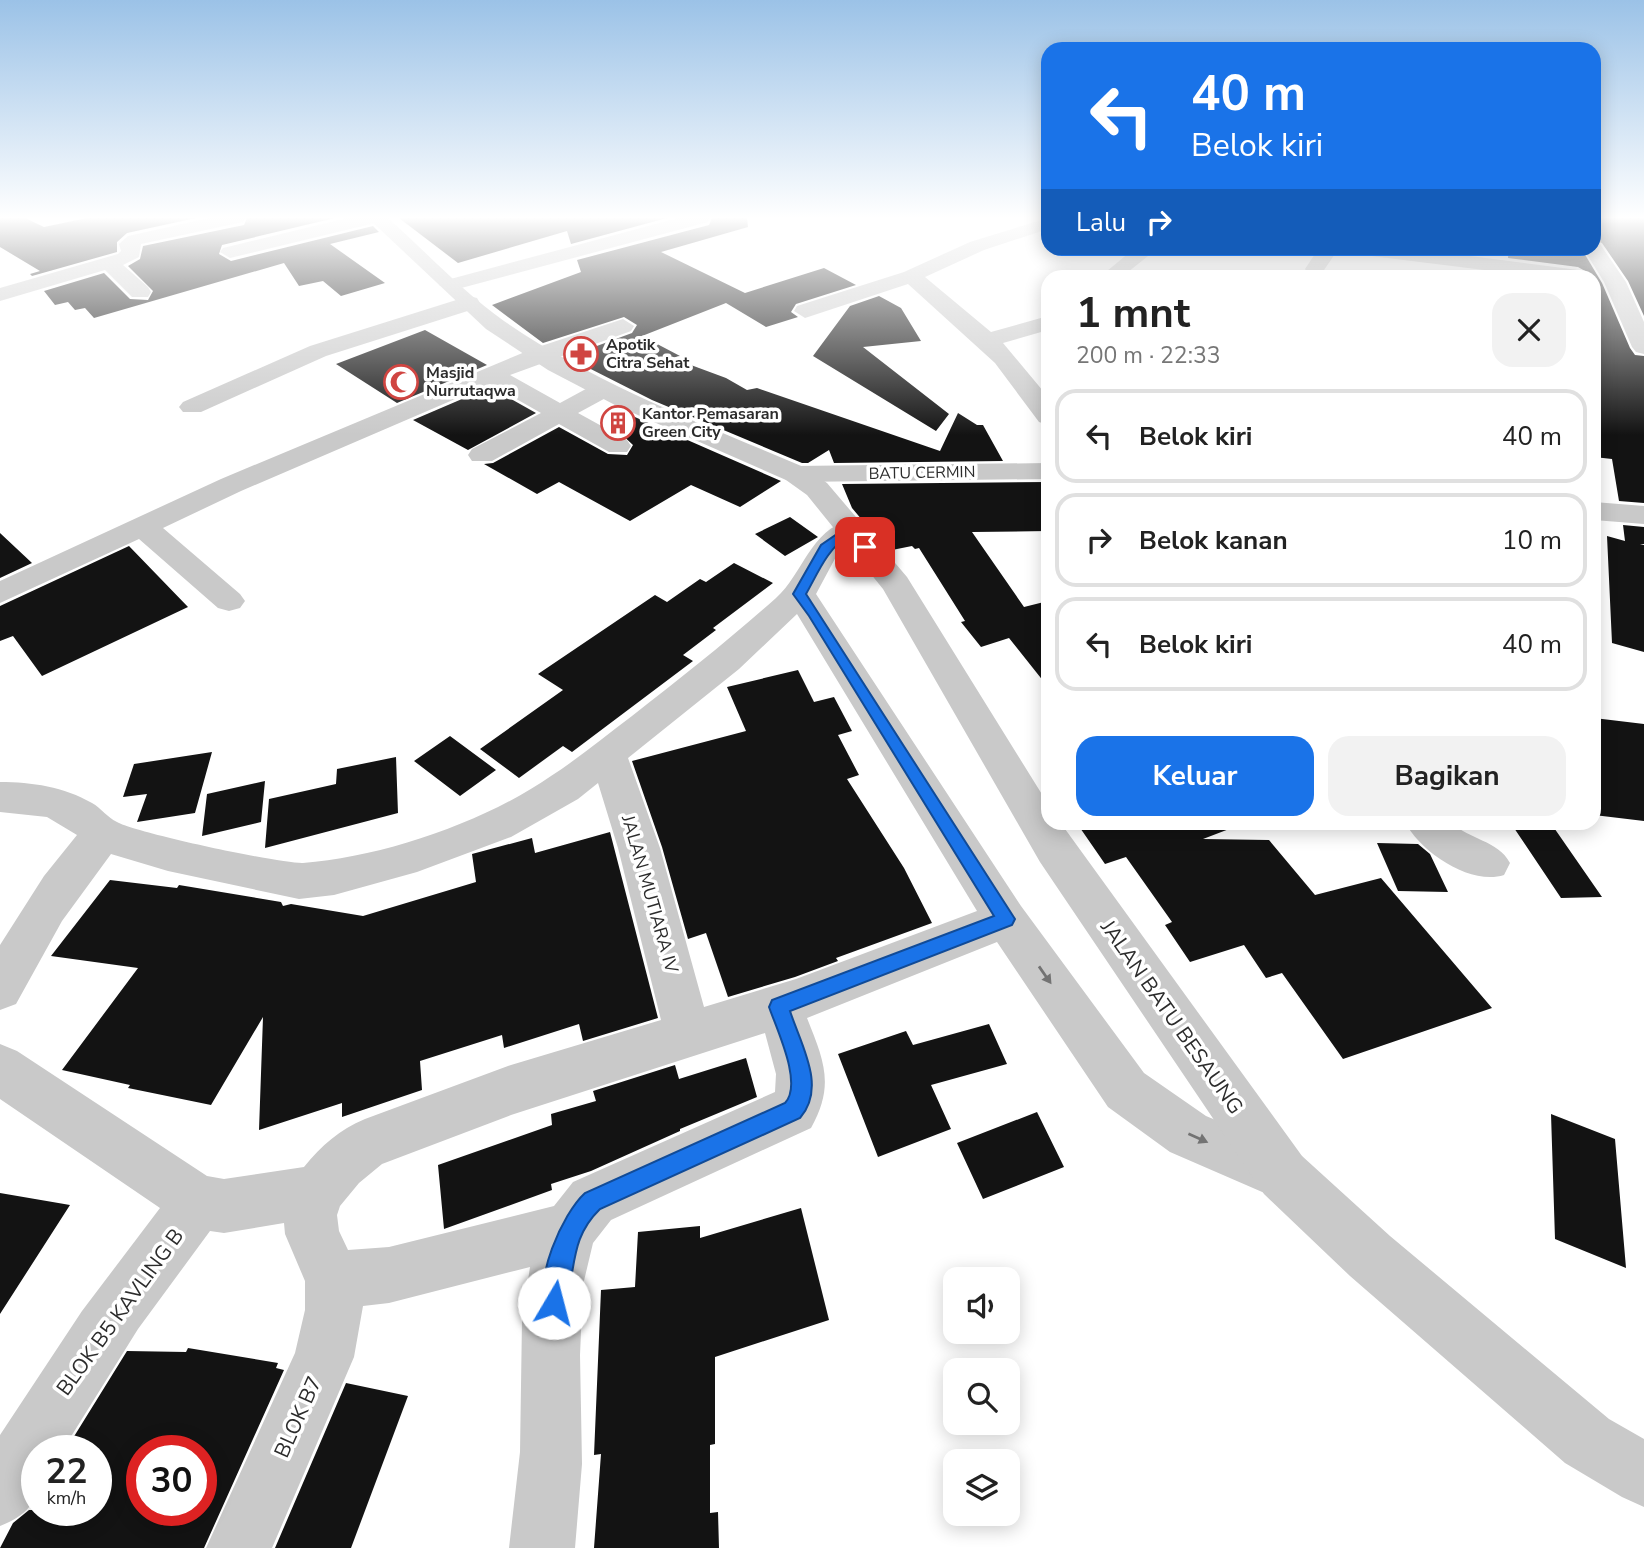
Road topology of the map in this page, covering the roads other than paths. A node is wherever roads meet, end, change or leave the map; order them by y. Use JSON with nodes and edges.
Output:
{"nodes":[{"id":1,"x":456,"y":290,"type":"edge"},
{"id":2,"x":868,"y":290,"type":"edge"},
{"id":3,"x":928,"y":290,"type":"edge"},
{"id":4,"x":1611,"y":290,"type":"edge"},
{"id":5,"x":469,"y":303,"type":"junction"},
{"id":6,"x":805,"y":311,"type":"dead end"},
{"id":7,"x":1041,"y":325,"type":"edge"},
{"id":8,"x":623,"y":326,"type":"dead end"},
{"id":9,"x":989,"y":341,"type":"junction"},
{"id":10,"x":1644,"y":347,"type":"edge"},
{"id":11,"x":540,"y":354,"type":"junction"},
{"id":12,"x":492,"y":375,"type":"junction"},
{"id":13,"x":604,"y":390,"type":"junction"},
{"id":14,"x":1041,"y":405,"type":"edge"},
{"id":15,"x":192,"y":407,"type":"dead end"},
{"id":16,"x":560,"y":414,"type":"junction"},
{"id":17,"x":618,"y":446,"type":"dead end"},
{"id":18,"x":482,"y":454,"type":"dead end"},
{"id":19,"x":1041,"y":471,"type":"edge"},
{"id":20,"x":796,"y":474,"type":"junction"},
{"id":21,"x":1601,"y":511,"type":"edge"},
{"id":22,"x":1644,"y":514,"type":"edge"},
{"id":23,"x":143,"y":527,"type":"junction"},
{"id":24,"x":850,"y":529,"type":"junction"},
{"id":25,"x":0,"y":593,"type":"edge"},
{"id":26,"x":799,"y":594,"type":"junction"},
{"id":27,"x":229,"y":601,"type":"dead end"},
{"id":28,"x":608,"y":755,"type":"junction"},
{"id":29,"x":0,"y":797,"type":"edge"},
{"id":30,"x":1041,"y":827,"type":"edge"},
{"id":31,"x":1043,"y":830,"type":"edge"},
{"id":32,"x":1433,"y":830,"type":"edge"},
{"id":33,"x":103,"y":835,"type":"junction"},
{"id":34,"x":1489,"y":863,"type":"dead end"},
{"id":35,"x":1006,"y":919,"type":"junction"},
{"id":36,"x":0,"y":989,"type":"edge"},
{"id":37,"x":779,"y":1007,"type":"junction"},
{"id":38,"x":688,"y":1034,"type":"junction"},
{"id":39,"x":0,"y":1068,"type":"edge"},
{"id":40,"x":1283,"y":1175,"type":"junction"},
{"id":41,"x":318,"y":1191,"type":"junction"},
{"id":42,"x":198,"y":1202,"type":"junction"},
{"id":43,"x":572,"y":1229,"type":"junction"},
{"id":44,"x":333,"y":1280,"type":"junction"},
{"id":45,"x":1644,"y":1475,"type":"edge"},
{"id":46,"x":0,"y":1494,"type":"edge"},
{"id":47,"x":239,"y":1548,"type":"edge"},
{"id":48,"x":542,"y":1548,"type":"edge"}],
"edges":[{"from":1,"to":5,"type":"street"},
{"from":2,"to":6,"type":"street"},
{"from":3,"to":9,"type":"street"},
{"from":4,"to":10,"type":"street"},
{"from":5,"to":11,"type":"street"},
{"from":5,"to":15,"type":"street"},
{"from":7,"to":9,"type":"street"},
{"from":8,"to":11,"type":"street"},
{"from":9,"to":14,"type":"street"},
{"from":11,"to":12,"type":"street"},
{"from":11,"to":13,"type":"street"},
{"from":12,"to":16,"type":"street"},
{"from":12,"to":23,"type":"street"},
{"from":13,"to":16,"type":"street"},
{"from":13,"to":20,"type":"street"},
{"from":16,"to":17,"type":"street"},
{"from":16,"to":18,"type":"street"},
{"from":19,"to":20,"type":"street","name":"BATU CERMIN"},
{"from":20,"to":24,"type":"street","name":"JALAN BATU BESAUNG"},
{"from":21,"to":22,"type":"street"},
{"from":23,"to":25,"type":"street"},
{"from":23,"to":27,"type":"street"},
{"from":24,"to":26,"type":"street"},
{"from":24,"to":30,"type":"street","name":"JALAN BATU BESAUNG"},
{"from":26,"to":28,"type":"street"},
{"from":26,"to":35,"type":"street"},
{"from":28,"to":33,"type":"street"},
{"from":28,"to":38,"type":"street","name":"JALAN MUTIARA IV"},
{"from":29,"to":33,"type":"street"},
{"from":31,"to":40,"type":"street","name":"JALAN BATU BESAUNG"},
{"from":32,"to":34,"type":"street"},
{"from":33,"to":36,"type":"street"},
{"from":35,"to":37,"type":"street"},
{"from":35,"to":40,"type":"street","one_way":true},
{"from":37,"to":38,"type":"street"},
{"from":37,"to":43,"type":"street"},
{"from":38,"to":41,"type":"street"},
{"from":39,"to":42,"type":"street"},
{"from":40,"to":45,"type":"street","name":"JALAN BATU BESAUNG"},
{"from":41,"to":42,"type":"street"},
{"from":41,"to":44,"type":"street"},
{"from":42,"to":46,"type":"street","name":"BLOK B5 KAVLING B"},
{"from":43,"to":44,"type":"street"},
{"from":43,"to":48,"type":"street"},
{"from":44,"to":47,"type":"street","name":"BLOK B7"}]}
